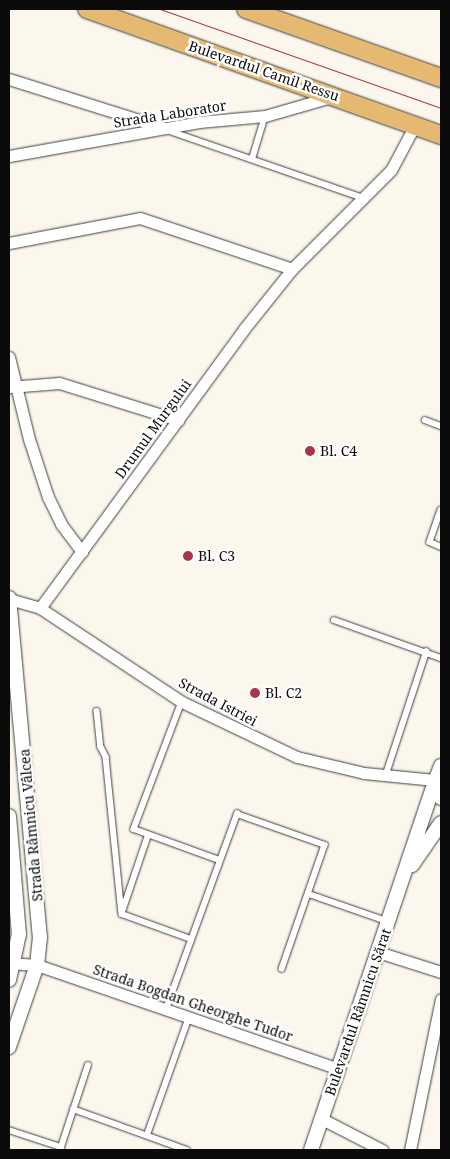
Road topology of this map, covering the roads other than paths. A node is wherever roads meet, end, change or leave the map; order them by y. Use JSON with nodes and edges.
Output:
{"nodes":[{"id":1,"x":87,"y":9,"type":"edge"},
{"id":2,"x":246,"y":9,"type":"edge"},
{"id":3,"x":441,"y":78,"type":"edge"},
{"id":4,"x":9,"y":79,"type":"edge"},
{"id":5,"x":334,"y":96,"type":"junction"},
{"id":6,"x":265,"y":116,"type":"junction"},
{"id":7,"x":415,"y":125,"type":"junction"},
{"id":8,"x":165,"y":129,"type":"junction"},
{"id":9,"x":441,"y":135,"type":"edge"},
{"id":10,"x":9,"y":156,"type":"edge"},
{"id":11,"x":252,"y":159,"type":"junction"},
{"id":12,"x":364,"y":198,"type":"junction"},
{"id":13,"x":9,"y":243,"type":"edge"},
{"id":14,"x":292,"y":269,"type":"junction"},
{"id":15,"x":9,"y":357,"type":"edge"},
{"id":16,"x":12,"y":386,"type":"edge"},
{"id":17,"x":178,"y":420,"type":"junction"},
{"id":18,"x":425,"y":420,"type":"dead end"},
{"id":19,"x":441,"y":426,"type":"edge"},
{"id":20,"x":441,"y":510,"type":"edge"},
{"id":21,"x":441,"y":547,"type":"edge"},
{"id":22,"x":82,"y":552,"type":"junction"},
{"id":23,"x":9,"y":598,"type":"edge"},
{"id":24,"x":40,"y":608,"type":"junction"},
{"id":25,"x":334,"y":620,"type":"dead end"},
{"id":26,"x":426,"y":652,"type":"junction"},
{"id":27,"x":441,"y":658,"type":"edge"},
{"id":28,"x":14,"y":701,"type":"edge"},
{"id":29,"x":182,"y":702,"type":"junction"},
{"id":30,"x":98,"y":711,"type":"dead end"},
{"id":31,"x":441,"y":766,"type":"edge"},
{"id":32,"x":385,"y":777,"type":"junction"},
{"id":33,"x":435,"y":781,"type":"junction"},
{"id":34,"x":441,"y":798,"type":"edge"},
{"id":35,"x":9,"y":816,"type":"edge"},
{"id":36,"x":441,"y":824,"type":"edge"},
{"id":37,"x":148,"y":835,"type":"junction"},
{"id":38,"x":219,"y":860,"type":"junction"},
{"id":39,"x":405,"y":874,"type":"junction"},
{"id":40,"x":309,"y":894,"type":"junction"},
{"id":41,"x":122,"y":914,"type":"junction"},
{"id":42,"x":388,"y":922,"type":"junction"},
{"id":43,"x":191,"y":939,"type":"junction"},
{"id":44,"x":378,"y":952,"type":"junction"},
{"id":45,"x":12,"y":964,"type":"edge"},
{"id":46,"x":37,"y":965,"type":"junction"},
{"id":47,"x":282,"y":968,"type":"dead end"},
{"id":48,"x":441,"y":972,"type":"edge"},
{"id":49,"x":9,"y":980,"type":"edge"},
{"id":50,"x":441,"y":999,"type":"edge"},
{"id":51,"x":166,"y":1009,"type":"junction"},
{"id":52,"x":189,"y":1017,"type":"junction"},
{"id":53,"x":9,"y":1047,"type":"edge"},
{"id":54,"x":88,"y":1065,"type":"dead end"},
{"id":55,"x":339,"y":1069,"type":"junction"},
{"id":56,"x":73,"y":1109,"type":"junction"},
{"id":57,"x":322,"y":1119,"type":"junction"},
{"id":58,"x":9,"y":1130,"type":"edge"},
{"id":59,"x":147,"y":1135,"type":"junction"},
{"id":60,"x":60,"y":1149,"type":"edge"},
{"id":61,"x":187,"y":1150,"type":"edge"},
{"id":62,"x":311,"y":1150,"type":"edge"},
{"id":63,"x":382,"y":1150,"type":"edge"},
{"id":64,"x":410,"y":1150,"type":"edge"}],
"edges":[{"from":1,"to":5,"type":"main road","name":"Bulevardul Camil Ressu"},
{"from":2,"to":3,"type":"main road"},
{"from":4,"to":8,"type":"street"},
{"from":5,"to":6,"type":"street","name":"Strada Laborator"},
{"from":5,"to":7,"type":"main road","name":"Bulevardul Camil Ressu"},
{"from":6,"to":8,"type":"street","name":"Strada Laborator"},
{"from":6,"to":11,"type":"lane"},
{"from":7,"to":9,"type":"main road","name":"Bulevardul Camil Ressu"},
{"from":7,"to":12,"type":"street","name":"Drumul Murgului"},
{"from":8,"to":10,"type":"street","name":"Strada Laborator"},
{"from":8,"to":11,"type":"lane"},
{"from":11,"to":12,"type":"lane"},
{"from":12,"to":14,"type":"street","name":"Drumul Murgului"},
{"from":13,"to":14,"type":"street"},
{"from":14,"to":17,"type":"street","name":"Drumul Murgului"},
{"from":15,"to":16,"type":"street"},
{"from":16,"to":17,"type":"street"},
{"from":16,"to":22,"type":"street"},
{"from":17,"to":22,"type":"street","name":"Drumul Murgului"},
{"from":18,"to":19,"type":"lane"},
{"from":20,"to":21,"type":"lane"},
{"from":22,"to":24,"type":"street","name":"Drumul Murgului"},
{"from":23,"to":24,"type":"street","name":"Strada Istriei"},
{"from":23,"to":28,"type":"street","name":"Strada Râmnicu Vâlcea"},
{"from":24,"to":29,"type":"street","name":"Strada Istriei"},
{"from":25,"to":26,"type":"lane"},
{"from":26,"to":27,"type":"lane"},
{"from":26,"to":32,"type":"lane"},
{"from":28,"to":46,"type":"street","name":"Strada Râmnicu Vâlcea"},
{"from":29,"to":32,"type":"street","name":"Strada Istriei"},
{"from":29,"to":37,"type":"lane"},
{"from":30,"to":41,"type":"lane"},
{"from":31,"to":33,"type":"street","name":"Bulevardul Râmnicu Sărat"},
{"from":32,"to":33,"type":"street","name":"Strada Istriei"},
{"from":33,"to":34,"type":"street"},
{"from":33,"to":39,"type":"street","name":"Bulevardul Râmnicu Sărat"},
{"from":35,"to":45,"type":"street","name":"Strada Râmnicu Vâlcea"},
{"from":36,"to":39,"type":"street","name":"Bulevardul Râmnicu Sărat"},
{"from":37,"to":38,"type":"lane"},
{"from":37,"to":41,"type":"lane"},
{"from":38,"to":40,"type":"lane"},
{"from":38,"to":43,"type":"lane"},
{"from":39,"to":42,"type":"street","name":"Bulevardul Râmnicu Sărat"},
{"from":40,"to":42,"type":"lane"},
{"from":40,"to":47,"type":"lane"},
{"from":41,"to":43,"type":"lane"},
{"from":42,"to":44,"type":"street","name":"Bulevardul Râmnicu Sărat"},
{"from":43,"to":51,"type":"lane"},
{"from":44,"to":48,"type":"street"},
{"from":44,"to":55,"type":"street","name":"Bulevardul Râmnicu Sărat"},
{"from":45,"to":46,"type":"street","name":"Strada Bogdan Gheorghe Tudor"},
{"from":45,"to":49,"type":"street","name":"Strada Râmnicu Vâlcea"},
{"from":46,"to":51,"type":"street","name":"Strada Bogdan Gheorghe Tudor"},
{"from":46,"to":53,"type":"street","name":"Strada Râmnicu Vâlcea"},
{"from":50,"to":64,"type":"street"},
{"from":51,"to":52,"type":"street","name":"Strada Bogdan Gheorghe Tudor"},
{"from":52,"to":55,"type":"street","name":"Strada Bogdan Gheorghe Tudor"},
{"from":52,"to":59,"type":"lane"},
{"from":54,"to":56,"type":"lane"},
{"from":55,"to":57,"type":"street","name":"Bulevardul Râmnicu Sărat"},
{"from":56,"to":59,"type":"lane"},
{"from":56,"to":60,"type":"lane"},
{"from":57,"to":62,"type":"street","name":"Bulevardul Râmnicu Sărat"},
{"from":57,"to":63,"type":"street"},
{"from":58,"to":60,"type":"lane"},
{"from":59,"to":61,"type":"lane"}]}
